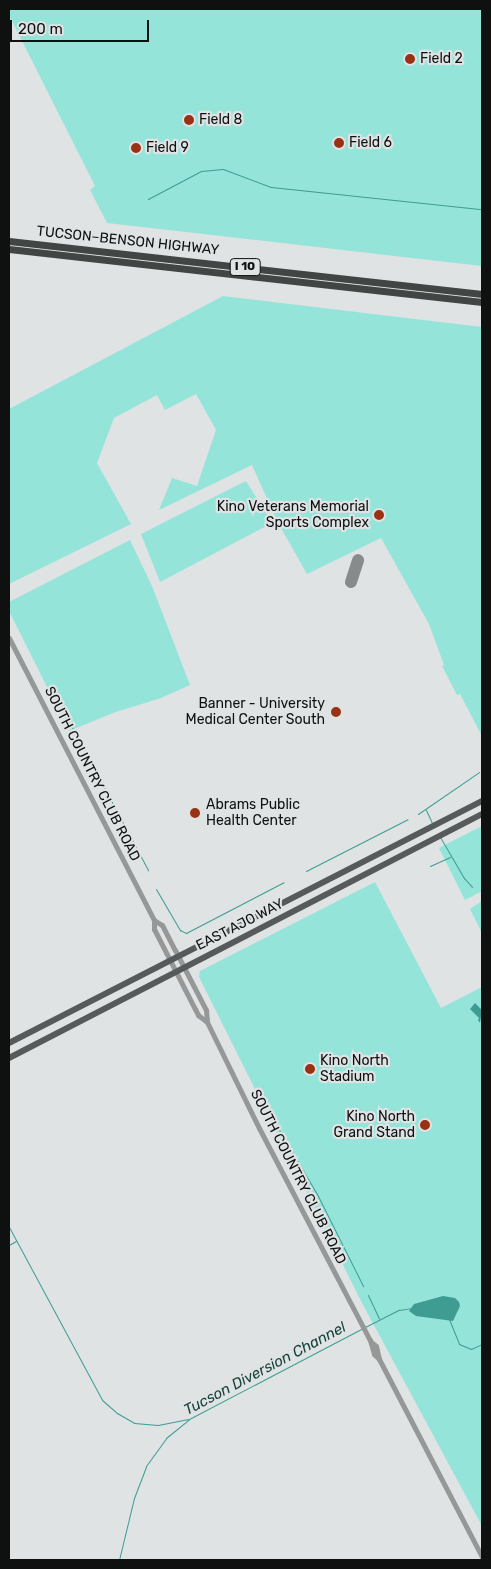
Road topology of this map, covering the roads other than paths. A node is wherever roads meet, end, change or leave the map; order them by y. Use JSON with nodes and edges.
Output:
{"nodes":[{"id":1,"x":9,"y":241,"type":"edge"},
{"id":2,"x":9,"y":249,"type":"edge"},
{"id":3,"x":482,"y":294,"type":"edge"},
{"id":4,"x":482,"y":302,"type":"edge"},
{"id":5,"x":9,"y":638,"type":"edge"},
{"id":6,"x":482,"y":801,"type":"edge"},
{"id":7,"x":482,"y":814,"type":"edge"},
{"id":8,"x":154,"y":920,"type":"junction"},
{"id":9,"x":179,"y":958,"type":"junction"},
{"id":10,"x":170,"y":962,"type":"junction"},
{"id":11,"x":184,"y":968,"type":"junction"},
{"id":12,"x":176,"y":972,"type":"junction"},
{"id":13,"x":62,"y":1016,"type":"junction"},
{"id":14,"x":207,"y":1022,"type":"junction"},
{"id":15,"x":68,"y":1028,"type":"junction"},
{"id":16,"x":9,"y":1043,"type":"edge"},
{"id":17,"x":9,"y":1058,"type":"edge"},
{"id":18,"x":482,"y":1557,"type":"edge"}],
"edges":[{"from":1,"to":3,"type":"highway","name":"TUCSON–BENSON HIGHWAY","number":"I 10"},
{"from":2,"to":4,"type":"highway","name":"TUCSON–BENSON HIGHWAY","number":"I 10"},
{"from":5,"to":8,"type":"street","name":"SOUTH COUNTRY CLUB ROAD"},
{"from":6,"to":9,"type":"main road","name":"EAST AJO WAY"},
{"from":7,"to":11,"type":"main road","name":"EAST AJO WAY"},
{"from":8,"to":9,"type":"street","name":"SOUTH COUNTRY CLUB ROAD"},
{"from":8,"to":10,"type":"street","name":"SOUTH COUNTRY CLUB ROAD"},
{"from":9,"to":10,"type":"main road","name":"EAST AJO WAY"},
{"from":9,"to":11,"type":"street","name":"SOUTH COUNTRY CLUB ROAD"},
{"from":10,"to":12,"type":"street","name":"SOUTH COUNTRY CLUB ROAD"},
{"from":10,"to":13,"type":"main road","name":"EAST AJO WAY"},
{"from":11,"to":12,"type":"main road","name":"EAST AJO WAY"},
{"from":11,"to":14,"type":"street","name":"SOUTH COUNTRY CLUB ROAD"},
{"from":12,"to":14,"type":"street","name":"SOUTH COUNTRY CLUB ROAD"},
{"from":12,"to":15,"type":"main road","name":"EAST AJO WAY"},
{"from":13,"to":15,"type":"main road"},
{"from":13,"to":16,"type":"main road","name":"EAST AJO WAY"},
{"from":14,"to":18,"type":"street","name":"SOUTH COUNTRY CLUB ROAD"},
{"from":15,"to":17,"type":"main road","name":"EAST AJO WAY"}]}
